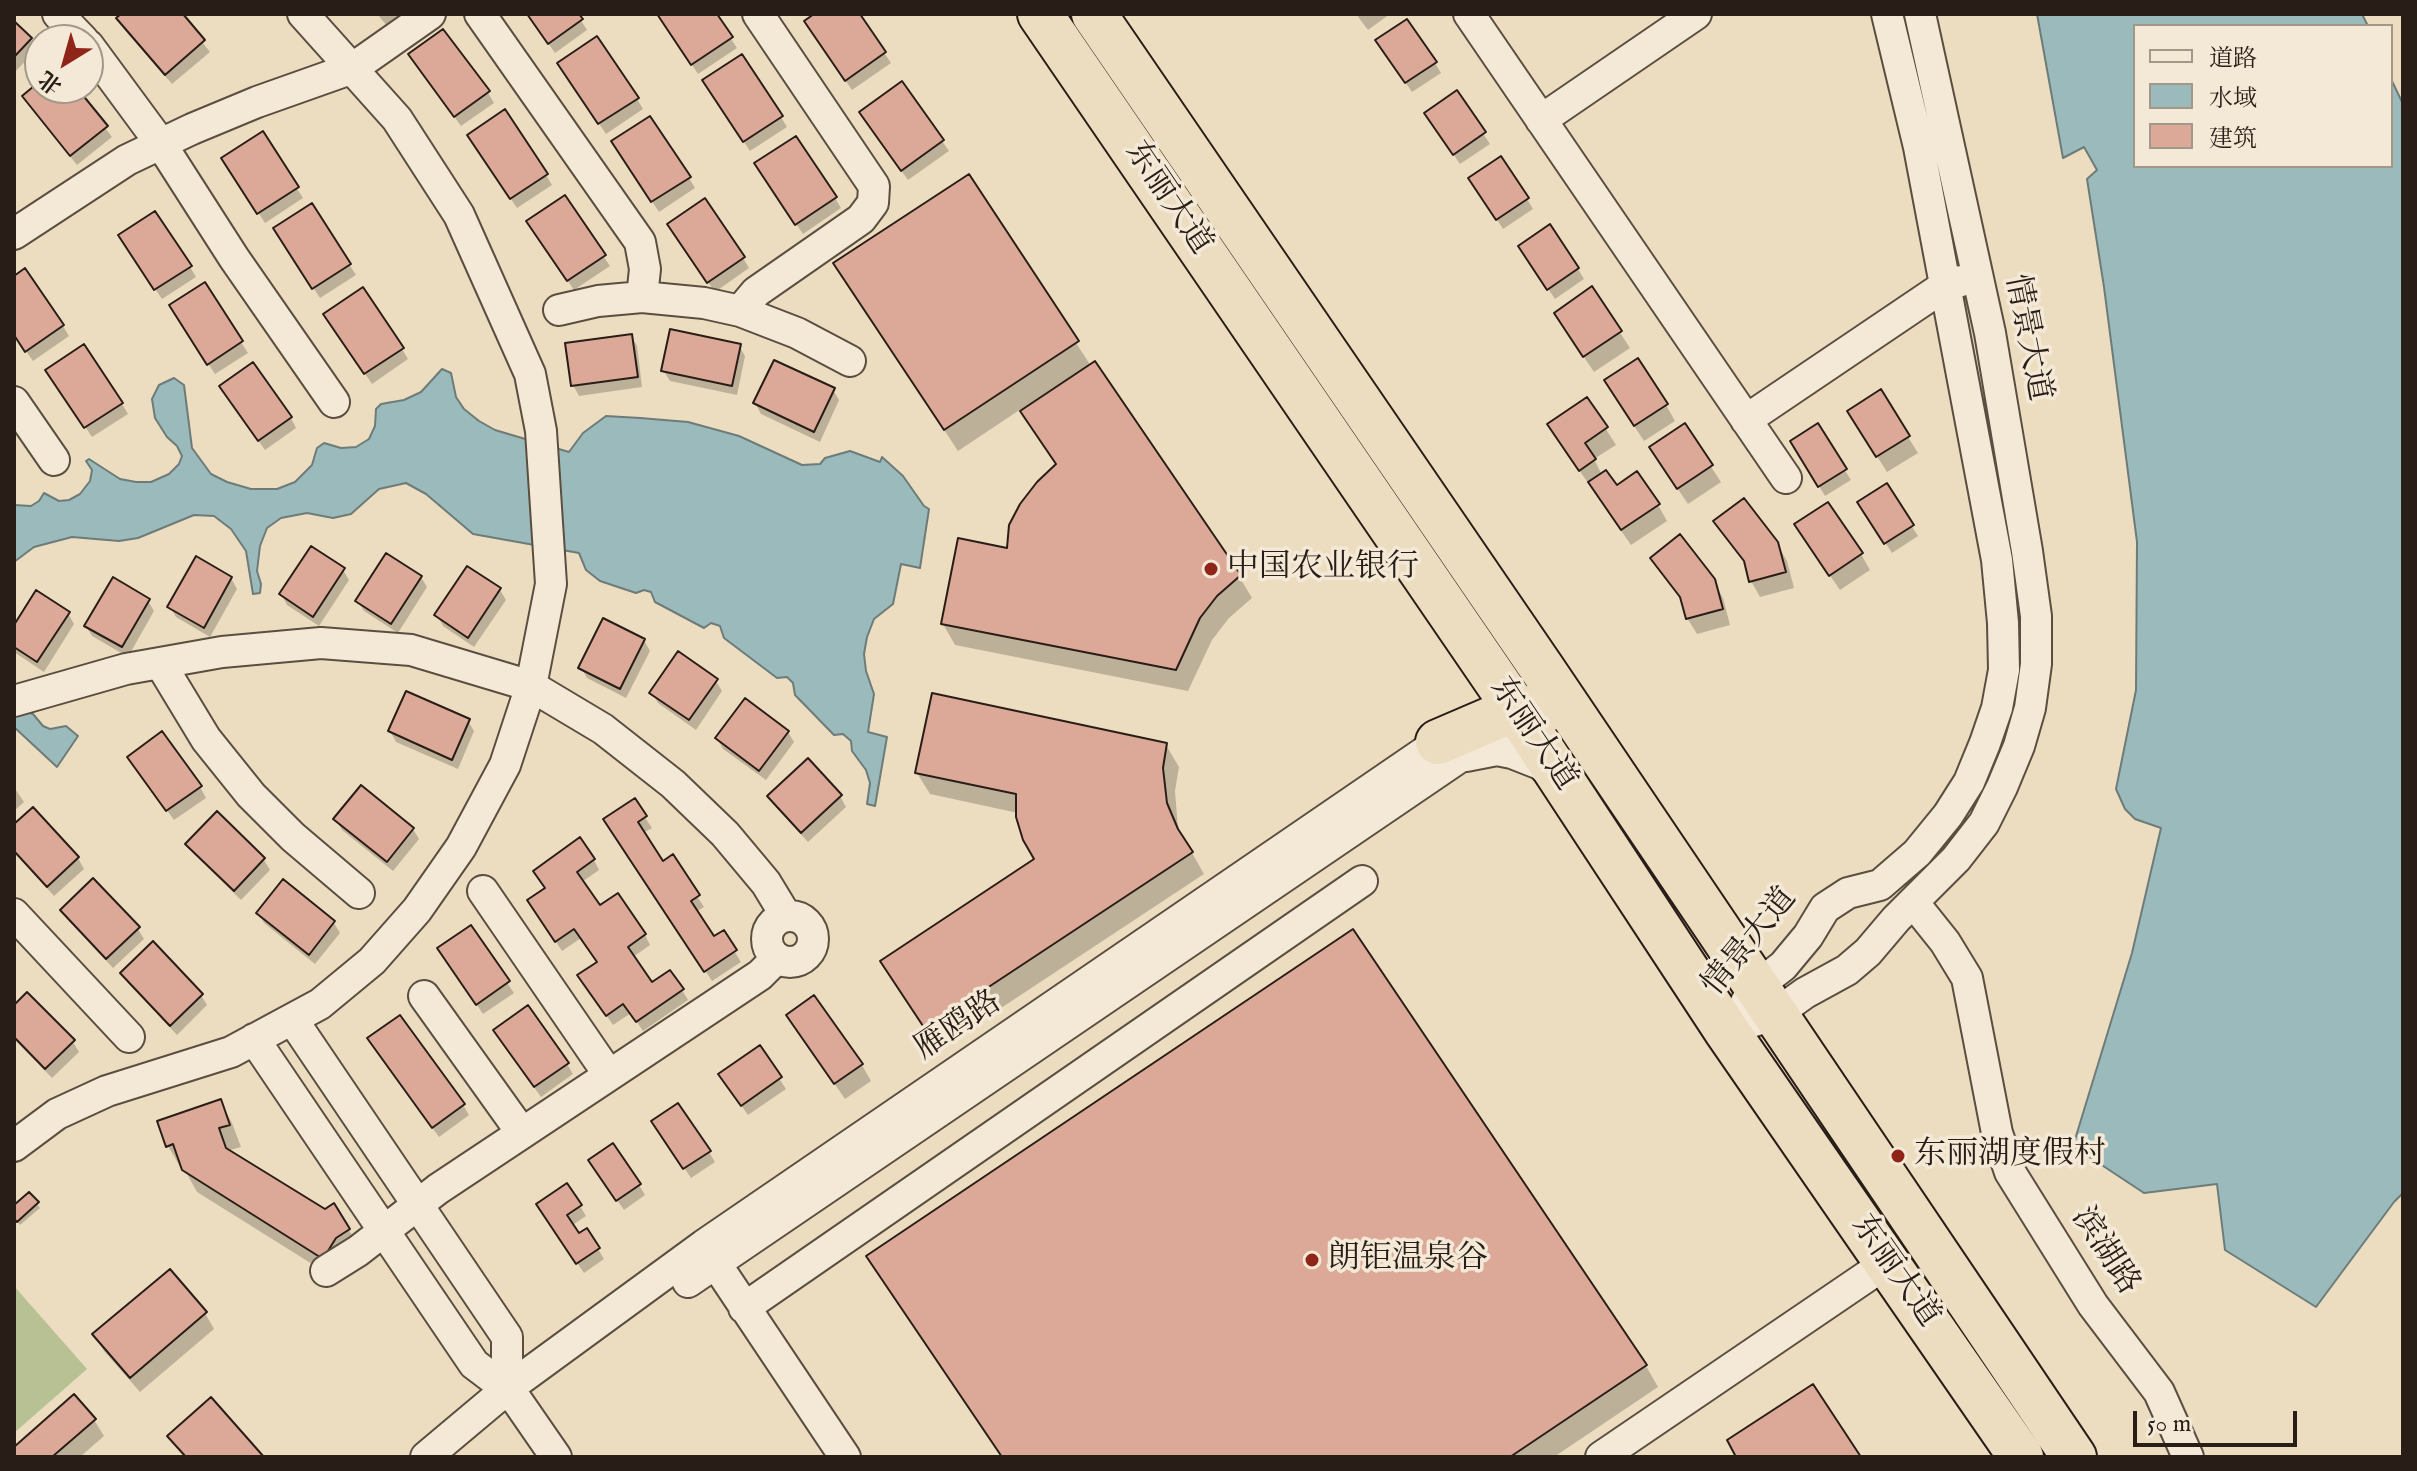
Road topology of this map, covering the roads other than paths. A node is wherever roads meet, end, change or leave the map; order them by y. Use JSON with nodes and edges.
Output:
{"nodes":[{"id":1,"x":303,"y":14,"type":"edge"},
{"id":2,"x":430,"y":14,"type":"edge"},
{"id":3,"x":480,"y":14,"type":"edge"},
{"id":4,"x":758,"y":14,"type":"edge"},
{"id":5,"x":1040,"y":14,"type":"edge"},
{"id":6,"x":1094,"y":14,"type":"edge"},
{"id":7,"x":1469,"y":14,"type":"edge"},
{"id":8,"x":1696,"y":14,"type":"edge"},
{"id":9,"x":1887,"y":14,"type":"edge"},
{"id":10,"x":1920,"y":14,"type":"edge"},
{"id":11,"x":104,"y":67,"type":"edge"},
{"id":12,"x":353,"y":68,"type":"junction"},
{"id":13,"x":1541,"y":120,"type":"junction"},
{"id":14,"x":161,"y":144,"type":"junction"},
{"id":15,"x":14,"y":234,"type":"edge"},
{"id":16,"x":1978,"y":276,"type":"junction"},
{"id":17,"x":1946,"y":285,"type":"junction"},
{"id":18,"x":642,"y":297,"type":"junction"},
{"id":19,"x":559,"y":310,"type":"dead end"},
{"id":20,"x":740,"y":311,"type":"junction"},
{"id":21,"x":850,"y":361,"type":"dead end"},
{"id":22,"x":14,"y":402,"type":"edge"},
{"id":23,"x":334,"y":402,"type":"dead end"},
{"id":24,"x":1746,"y":420,"type":"junction"},
{"id":25,"x":54,"y":460,"type":"dead end"},
{"id":26,"x":1786,"y":478,"type":"dead end"},
{"id":27,"x":2032,"y":589,"type":"junction"},
{"id":28,"x":2000,"y":592,"type":"junction"},
{"id":29,"x":160,"y":663,"type":"junction"},
{"id":30,"x":531,"y":686,"type":"junction"},
{"id":31,"x":1529,"y":698,"type":"junction"},
{"id":32,"x":20,"y":699,"type":"edge"},
{"id":33,"x":1446,"y":752,"type":"junction"},
{"id":34,"x":1566,"y":787,"type":"junction"},
{"id":35,"x":1362,"y":881,"type":"dead end"},
{"id":36,"x":483,"y":891,"type":"dead end"},
{"id":37,"x":359,"y":893,"type":"dead end"},
{"id":38,"x":1913,"y":902,"type":"junction"},
{"id":39,"x":14,"y":914,"type":"edge"},
{"id":40,"x":424,"y":996,"type":"dead end"},
{"id":41,"x":1766,"y":1000,"type":"junction"},
{"id":42,"x":292,"y":1019,"type":"junction"},
{"id":43,"x":1726,"y":1030,"type":"junction"},
{"id":44,"x":129,"y":1037,"type":"dead end"},
{"id":45,"x":254,"y":1039,"type":"junction"},
{"id":46,"x":609,"y":1075,"type":"junction"},
{"id":47,"x":522,"y":1133,"type":"junction"},
{"id":48,"x":14,"y":1146,"type":"edge"},
{"id":49,"x":418,"y":1205,"type":"junction"},
{"id":50,"x":384,"y":1231,"type":"junction"},
{"id":51,"x":710,"y":1254,"type":"junction"},
{"id":52,"x":1888,"y":1262,"type":"junction"},
{"id":53,"x":326,"y":1271,"type":"dead end"},
{"id":54,"x":744,"y":1308,"type":"junction"},
{"id":55,"x":512,"y":1395,"type":"junction"},
{"id":56,"x":426,"y":1457,"type":"edge"},
{"id":57,"x":452,"y":1457,"type":"edge"},
{"id":58,"x":556,"y":1457,"type":"edge"},
{"id":59,"x":845,"y":1457,"type":"edge"},
{"id":60,"x":1601,"y":1457,"type":"edge"},
{"id":61,"x":2021,"y":1457,"type":"edge"},
{"id":62,"x":2074,"y":1457,"type":"edge"},
{"id":63,"x":2188,"y":1457,"type":"edge"}],
"edges":[{"from":1,"to":12,"type":"street"},
{"from":2,"to":12,"type":"street"},
{"from":3,"to":18,"type":"street"},
{"from":4,"to":20,"type":"street"},
{"from":5,"to":31,"type":"highway","name":"东丽大道"},
{"from":6,"to":31,"type":"highway","name":"东丽大道"},
{"from":7,"to":13,"type":"street"},
{"from":8,"to":13,"type":"street"},
{"from":9,"to":17,"type":"street","name":"情景大道"},
{"from":10,"to":16,"type":"street","name":"情景大道"},
{"from":11,"to":14,"type":"street"},
{"from":12,"to":14,"type":"street"},
{"from":12,"to":30,"type":"street"},
{"from":13,"to":24,"type":"street"},
{"from":14,"to":15,"type":"street"},
{"from":14,"to":23,"type":"street"},
{"from":16,"to":17,"type":"street"},
{"from":16,"to":27,"type":"street","name":"情景大道"},
{"from":17,"to":24,"type":"street"},
{"from":17,"to":28,"type":"street","name":"情景大道"},
{"from":18,"to":19,"type":"street"},
{"from":18,"to":20,"type":"street"},
{"from":20,"to":21,"type":"street"},
{"from":22,"to":25,"type":"street"},
{"from":24,"to":26,"type":"street"},
{"from":27,"to":28,"type":"street"},
{"from":27,"to":38,"type":"street","name":"情景大道"},
{"from":28,"to":41,"type":"street","name":"情景大道"},
{"from":29,"to":30,"type":"street"},
{"from":29,"to":32,"type":"street"},
{"from":29,"to":37,"type":"street"},
{"from":30,"to":42,"type":"street"},
{"from":30,"to":46,"type":"street"},
{"from":31,"to":33,"type":"highway"},
{"from":31,"to":34,"type":"highway","name":"东丽大道"},
{"from":31,"to":41,"type":"highway","name":"东丽大道"},
{"from":33,"to":34,"type":"street","name":"雁鸥路"},
{"from":33,"to":51,"type":"street","name":"雁鸥路"},
{"from":34,"to":43,"type":"highway","name":"东丽大道"},
{"from":35,"to":54,"type":"street"},
{"from":36,"to":46,"type":"street"},
{"from":38,"to":41,"type":"street","name":"情景大道"},
{"from":38,"to":63,"type":"street","name":"滨湖路"},
{"from":39,"to":44,"type":"street"},
{"from":40,"to":47,"type":"street"},
{"from":41,"to":43,"type":"street","name":"情景大道"},
{"from":41,"to":62,"type":"highway","name":"东丽大道"},
{"from":42,"to":45,"type":"street"},
{"from":42,"to":49,"type":"street"},
{"from":43,"to":52,"type":"highway","name":"东丽大道"},
{"from":45,"to":48,"type":"street"},
{"from":45,"to":50,"type":"street"},
{"from":46,"to":47,"type":"street"},
{"from":47,"to":49,"type":"street"},
{"from":49,"to":50,"type":"street"},
{"from":49,"to":55,"type":"street"},
{"from":50,"to":53,"type":"street"},
{"from":50,"to":55,"type":"street"},
{"from":51,"to":54,"type":"street"},
{"from":51,"to":55,"type":"street","name":"雁鸥路"},
{"from":52,"to":60,"type":"street"},
{"from":52,"to":61,"type":"highway","name":"东丽大道"},
{"from":54,"to":59,"type":"street"},
{"from":55,"to":56,"type":"street","name":"雁鸥路"},
{"from":55,"to":57,"type":"street","name":"雁鸥路"},
{"from":55,"to":58,"type":"street"}]}
